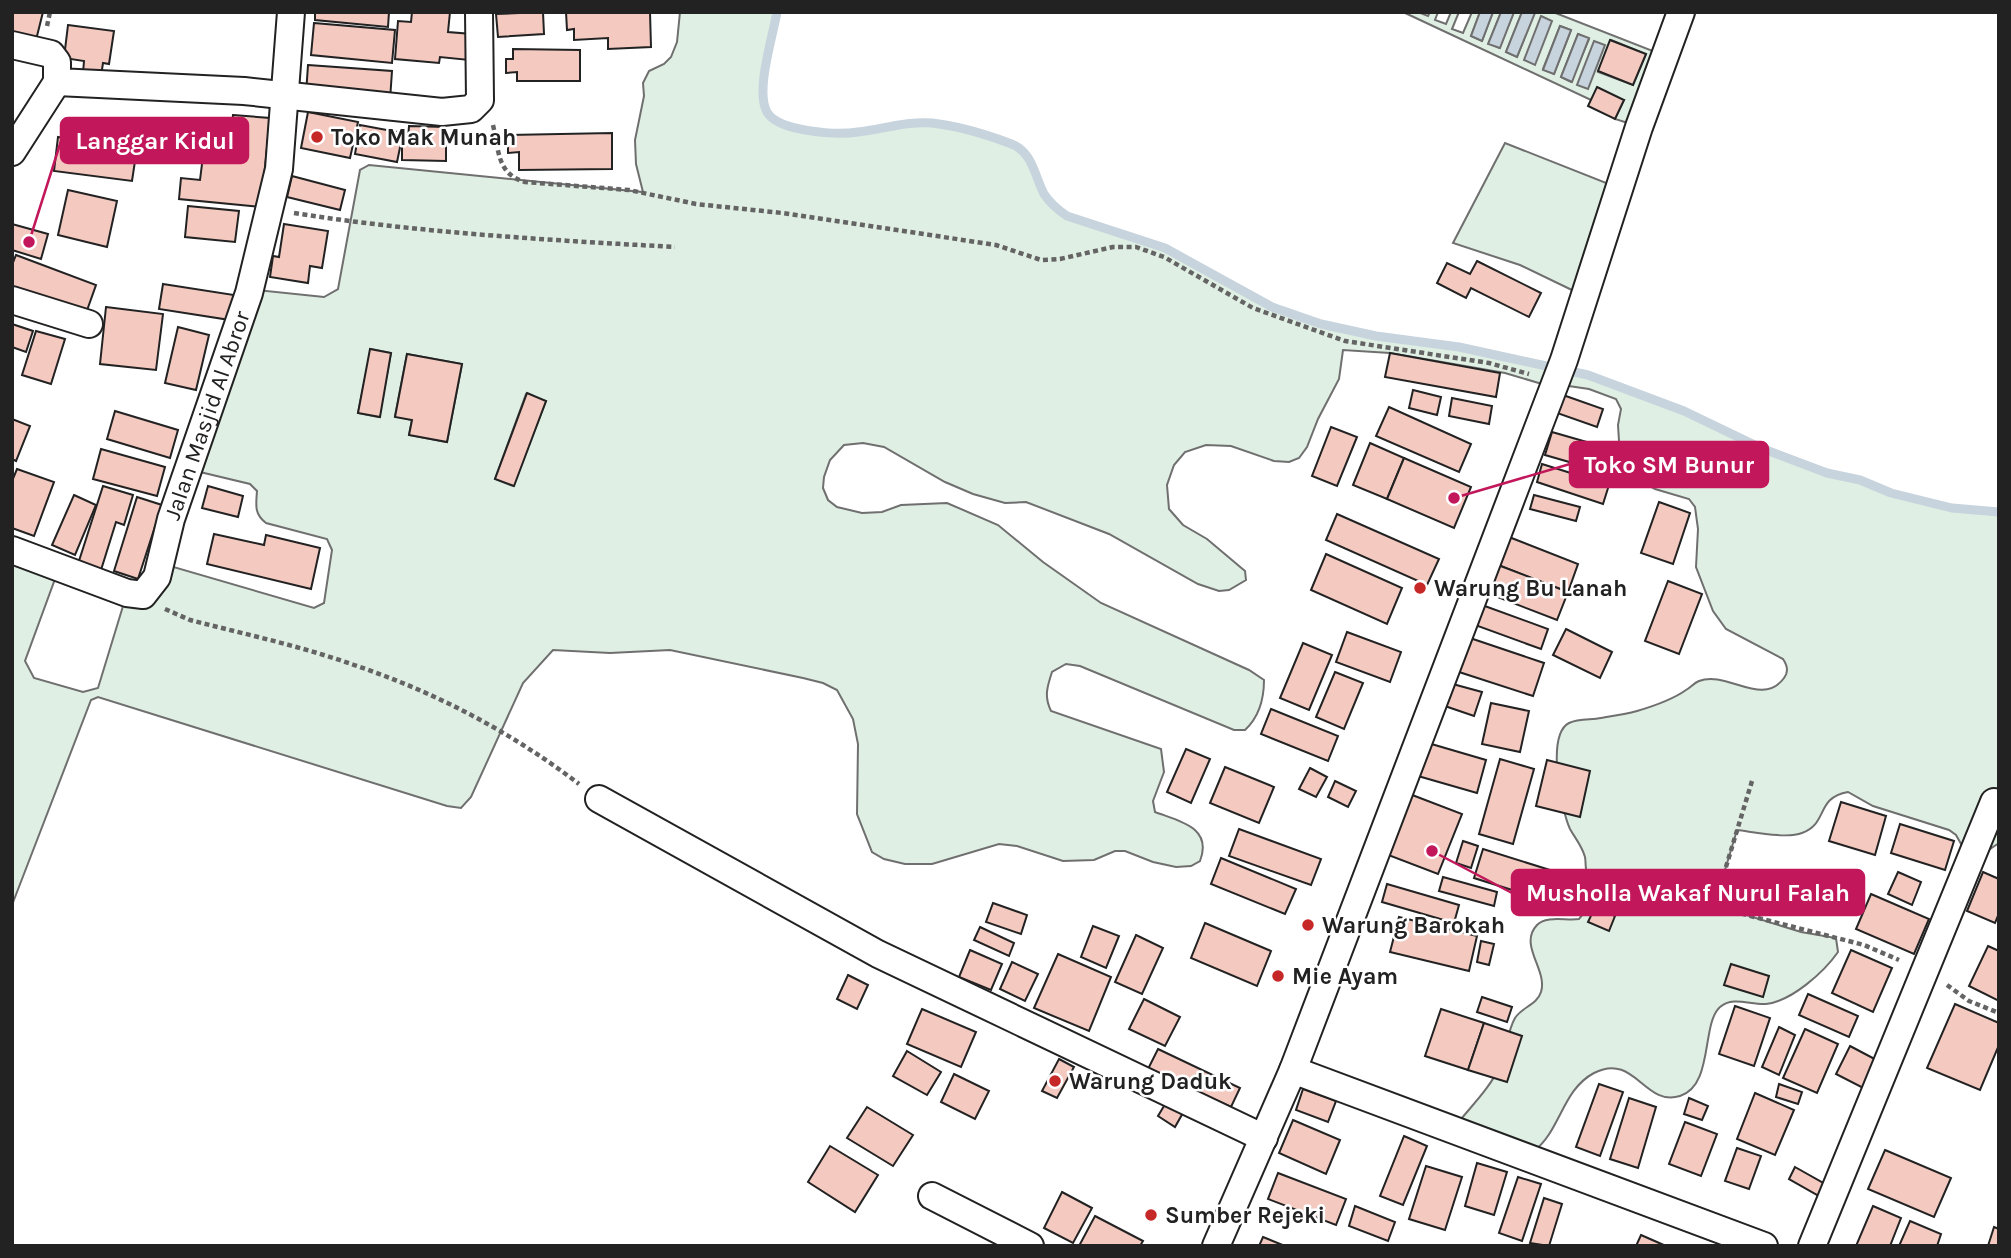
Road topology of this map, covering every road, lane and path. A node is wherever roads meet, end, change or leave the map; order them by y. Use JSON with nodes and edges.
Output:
{"nodes":[{"id":1,"x":291,"y":12,"type":"edge"},
{"id":2,"x":479,"y":12,"type":"edge"},
{"id":3,"x":1681,"y":12,"type":"edge"},
{"id":4,"x":12,"y":45,"type":"edge"},
{"id":5,"x":57,"y":82,"type":"junction"},
{"id":6,"x":284,"y":96,"type":"junction"},
{"id":7,"x":480,"y":100,"type":"junction"},
{"id":8,"x":12,"y":152,"type":"edge"},
{"id":9,"x":269,"y":209,"type":"junction"},
{"id":10,"x":675,"y":247,"type":"dead end"},
{"id":11,"x":12,"y":300,"type":"edge"},
{"id":12,"x":89,"y":324,"type":"dead end"},
{"id":13,"x":1558,"y":374,"type":"junction"},
{"id":14,"x":12,"y":550,"type":"edge"},
{"id":15,"x":143,"y":595,"type":"junction"},
{"id":16,"x":1752,"y":781,"type":"dead end"},
{"id":17,"x":599,"y":799,"type":"joint"},
{"id":18,"x":1994,"y":802,"type":"dead end"},
{"id":19,"x":1925,"y":971,"type":"junction"},
{"id":20,"x":1999,"y":1013,"type":"edge"},
{"id":21,"x":1293,"y":1070,"type":"junction"},
{"id":22,"x":1264,"y":1138,"type":"junction"},
{"id":23,"x":932,"y":1196,"type":"dead end"},
{"id":24,"x":1030,"y":1246,"type":"edge"},
{"id":25,"x":1216,"y":1246,"type":"edge"},
{"id":26,"x":1764,"y":1246,"type":"edge"},
{"id":27,"x":1812,"y":1246,"type":"edge"}],
"edges":[{"from":1,"to":6,"type":"street","name":"Jalan Masjid Al Abror"},
{"from":2,"to":7,"type":"street"},
{"from":3,"to":13,"type":"street"},
{"from":4,"to":5,"type":"street"},
{"from":5,"to":6,"type":"street"},
{"from":5,"to":8,"type":"street"},
{"from":6,"to":7,"type":"street"},
{"from":6,"to":9,"type":"street","name":"Jalan Masjid Al Abror"},
{"from":7,"to":13,"type":"path"},
{"from":9,"to":10,"type":"path"},
{"from":9,"to":15,"type":"street","name":"Jalan Masjid Al Abror"},
{"from":11,"to":12,"type":"street"},
{"from":13,"to":21,"type":"street"},
{"from":14,"to":15,"type":"street"},
{"from":15,"to":17,"type":"path"},
{"from":16,"to":19,"type":"path"},
{"from":17,"to":22,"type":"street"},
{"from":18,"to":19,"type":"street"},
{"from":19,"to":20,"type":"path"},
{"from":19,"to":27,"type":"street"},
{"from":21,"to":22,"type":"street"},
{"from":21,"to":26,"type":"street"},
{"from":22,"to":25,"type":"street"},
{"from":23,"to":24,"type":"street"}]}
